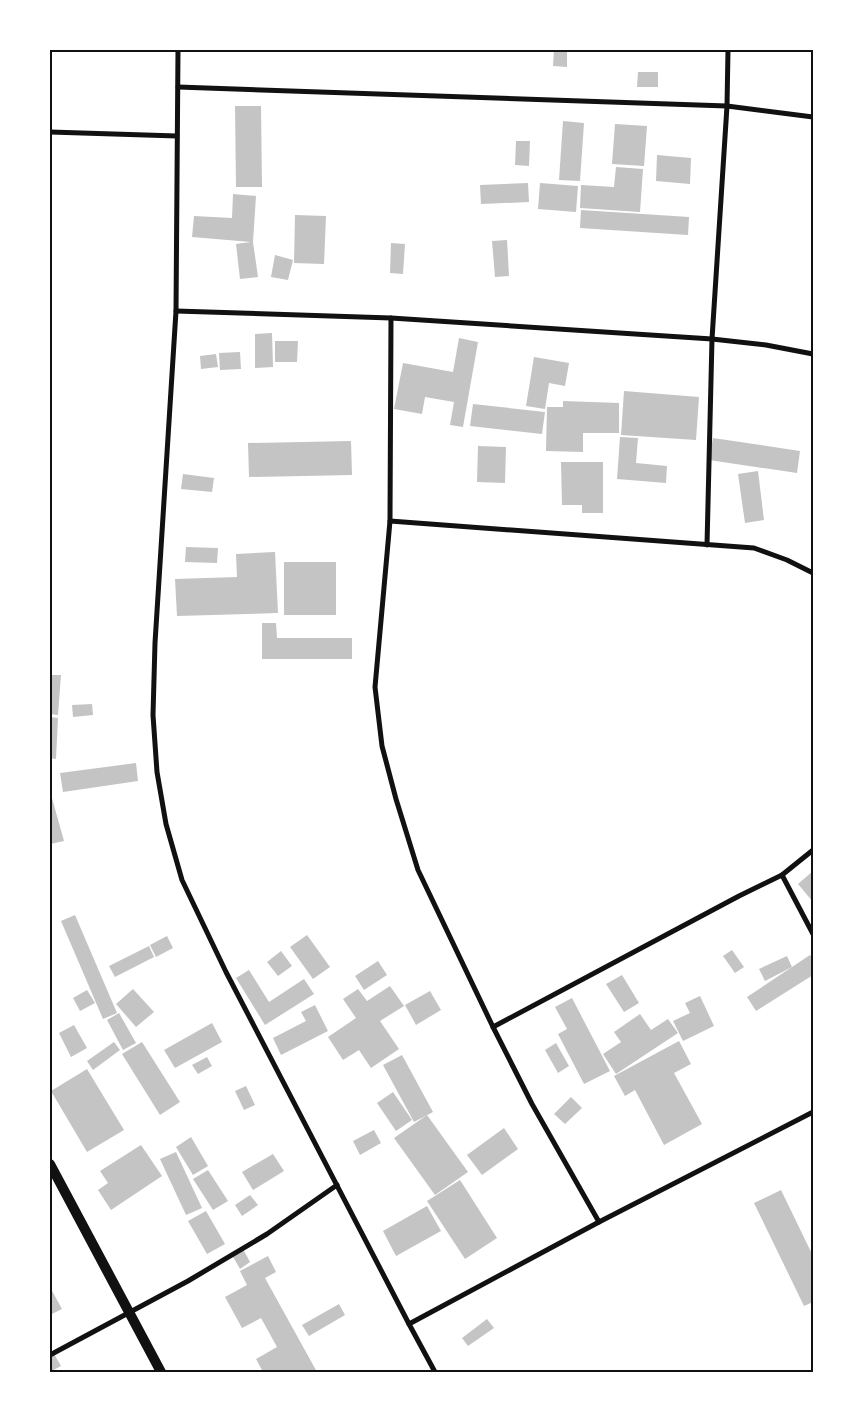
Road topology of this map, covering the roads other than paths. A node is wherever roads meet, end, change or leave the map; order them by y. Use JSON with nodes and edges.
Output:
{"nodes":[{"id":1,"x":178,"y":50,"type":"edge"},
{"id":2,"x":728,"y":50,"type":"edge"},
{"id":3,"x":178,"y":86,"type":"junction"},
{"id":4,"x":728,"y":106,"type":"junction"},
{"id":5,"x":813,"y":117,"type":"edge"},
{"id":6,"x":50,"y":132,"type":"edge"},
{"id":7,"x":177,"y":136,"type":"junction"},
{"id":8,"x":176,"y":311,"type":"junction"},
{"id":9,"x":391,"y":318,"type":"junction"},
{"id":10,"x":712,"y":339,"type":"junction"},
{"id":11,"x":813,"y":354,"type":"edge"},
{"id":12,"x":390,"y":521,"type":"junction"},
{"id":13,"x":707,"y":544,"type":"junction"},
{"id":14,"x":813,"y":573,"type":"edge"},
{"id":15,"x":813,"y":850,"type":"edge"},
{"id":16,"x":782,"y":875,"type":"junction"},
{"id":17,"x":813,"y":934,"type":"edge"},
{"id":18,"x":493,"y":1027,"type":"junction"},
{"id":19,"x":813,"y":1112,"type":"edge"},
{"id":20,"x":50,"y":1164,"type":"edge"},
{"id":21,"x":338,"y":1186,"type":"junction"},
{"id":22,"x":599,"y":1222,"type":"junction"},
{"id":23,"x":129,"y":1313,"type":"junction"},
{"id":24,"x":409,"y":1324,"type":"junction"},
{"id":25,"x":50,"y":1354,"type":"edge"},
{"id":26,"x":161,"y":1372,"type":"edge"},
{"id":27,"x":435,"y":1372,"type":"edge"}],
"edges":[{"from":1,"to":3,"type":"street"},
{"from":2,"to":4,"type":"street"},
{"from":3,"to":4,"type":"street"},
{"from":3,"to":7,"type":"street"},
{"from":4,"to":5,"type":"street"},
{"from":4,"to":10,"type":"street"},
{"from":6,"to":7,"type":"street"},
{"from":7,"to":8,"type":"street"},
{"from":8,"to":9,"type":"street"},
{"from":8,"to":21,"type":"street"},
{"from":9,"to":10,"type":"street"},
{"from":9,"to":12,"type":"street"},
{"from":10,"to":11,"type":"street"},
{"from":10,"to":13,"type":"street"},
{"from":12,"to":13,"type":"street"},
{"from":12,"to":18,"type":"street"},
{"from":13,"to":14,"type":"street"},
{"from":15,"to":16,"type":"street"},
{"from":16,"to":17,"type":"street"},
{"from":16,"to":18,"type":"street"},
{"from":18,"to":22,"type":"street"},
{"from":19,"to":22,"type":"street"},
{"from":20,"to":23,"type":"main road"},
{"from":21,"to":23,"type":"street"},
{"from":21,"to":24,"type":"street"},
{"from":22,"to":24,"type":"street"},
{"from":23,"to":25,"type":"street"},
{"from":23,"to":26,"type":"main road"},
{"from":24,"to":27,"type":"street"}]}
